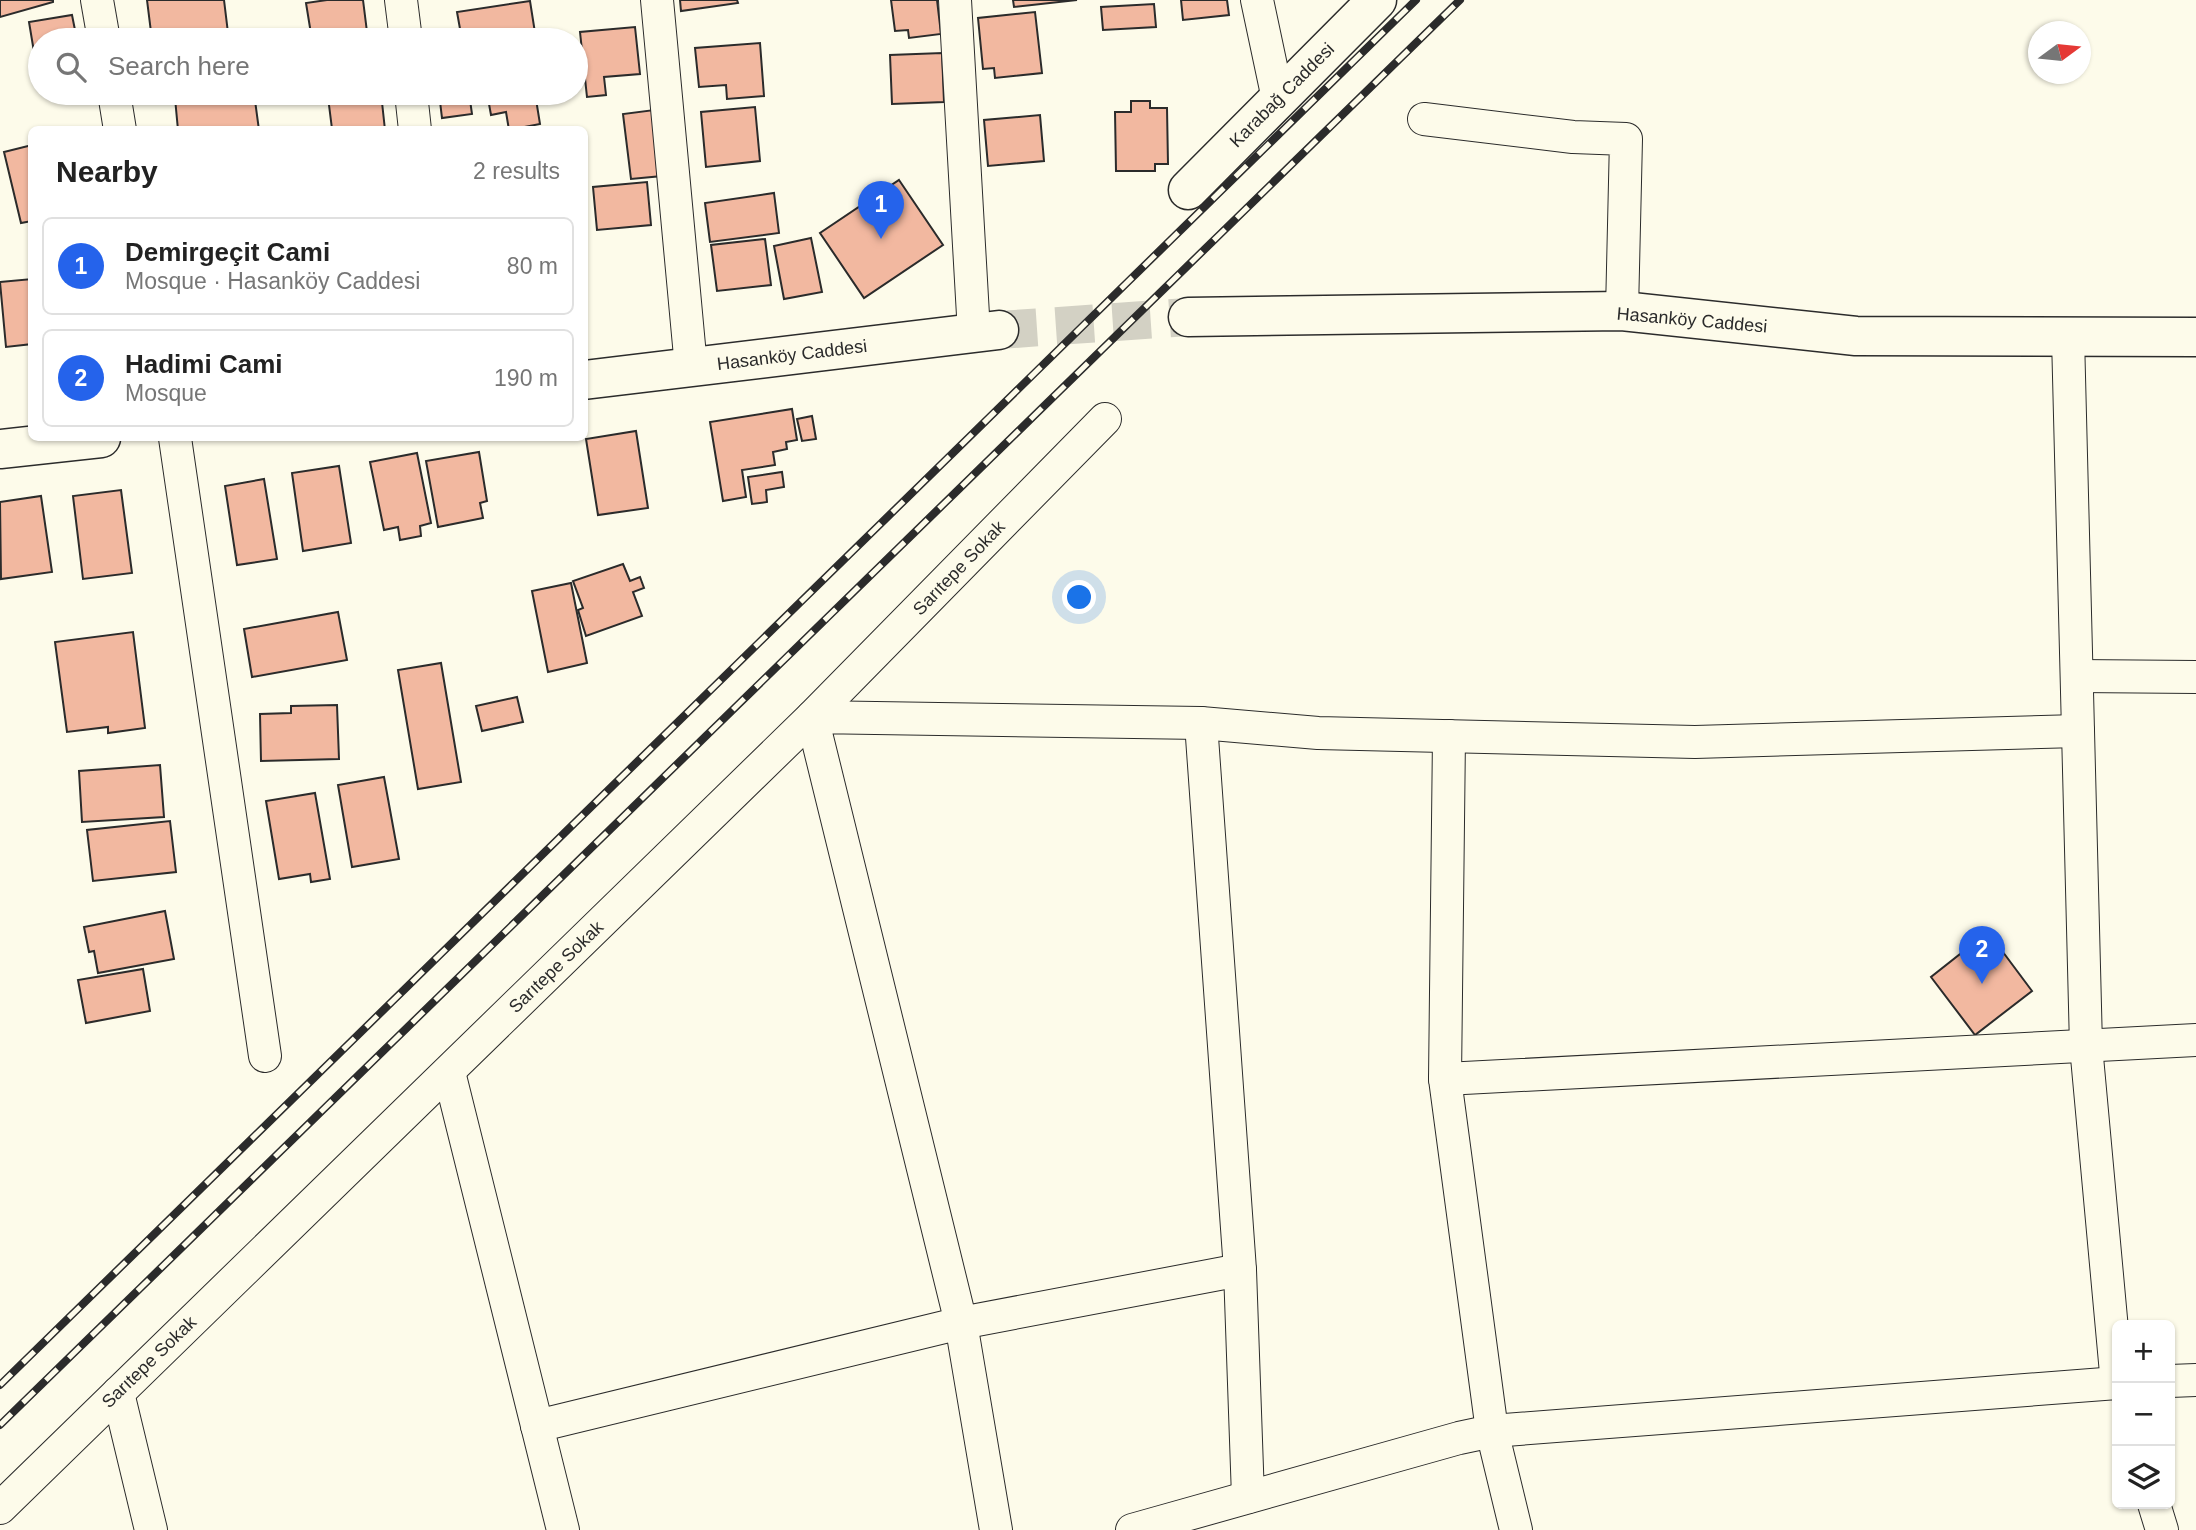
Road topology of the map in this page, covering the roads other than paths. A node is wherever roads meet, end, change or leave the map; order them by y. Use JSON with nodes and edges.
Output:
{"nodes":[{"id":1,"x":97,"y":0,"type":"edge"},
{"id":2,"x":401,"y":0,"type":"edge"},
{"id":3,"x":657,"y":0,"type":"edge"},
{"id":4,"x":954,"y":0,"type":"edge"},
{"id":5,"x":1257,"y":0,"type":"edge"},
{"id":6,"x":1377,"y":0,"type":"edge"},
{"id":7,"x":102,"y":28,"type":"edge"},
{"id":8,"x":404,"y":28,"type":"edge"},
{"id":9,"x":1278,"y":99,"type":"junction"},
{"id":10,"x":116,"y":105,"type":"edge"},
{"id":11,"x":412,"y":105,"type":"edge"},
{"id":12,"x":1424,"y":119,"type":"dead end"},
{"id":13,"x":119,"y":126,"type":"edge"},
{"id":14,"x":415,"y":126,"type":"edge"},
{"id":15,"x":1188,"y":190,"type":"dead end"},
{"id":16,"x":1622,"y":312,"type":"junction"},
{"id":17,"x":1188,"y":317,"type":"tunnel mouth"},
{"id":18,"x":986,"y":332,"type":"joint"},
{"id":19,"x":2068,"y":337,"type":"junction"},
{"id":20,"x":2196,"y":337,"type":"edge"},
{"id":21,"x":691,"y":367,"type":"junction"},
{"id":22,"x":588,"y":380,"type":"edge"},
{"id":23,"x":1105,"y":419,"type":"dead end"},
{"id":24,"x":74,"y":441,"type":"edge"},
{"id":25,"x":175,"y":441,"type":"edge"},
{"id":26,"x":0,"y":449,"type":"edge"},
{"id":27,"x":2077,"y":677,"type":"junction"},
{"id":28,"x":2196,"y":677,"type":"edge"},
{"id":29,"x":812,"y":718,"type":"junction"},
{"id":30,"x":1201,"y":723,"type":"junction"},
{"id":31,"x":2078,"y":731,"type":"junction"},
{"id":32,"x":1449,"y":736,"type":"junction"},
{"id":33,"x":2196,"y":1040,"type":"edge"},
{"id":34,"x":2086,"y":1046,"type":"junction"},
{"id":35,"x":265,"y":1056,"type":"dead end"},
{"id":36,"x":449,"y":1072,"type":"junction"},
{"id":37,"x":1445,"y":1079,"type":"junction"},
{"id":38,"x":1240,"y":1270,"type":"junction"},
{"id":39,"x":961,"y":1323,"type":"junction"},
{"id":40,"x":2112,"y":1329,"type":"edge"},
{"id":41,"x":2196,"y":1380,"type":"edge"},
{"id":42,"x":2175,"y":1381,"type":"edge"},
{"id":43,"x":2112,"y":1383,"type":"edge"},
{"id":44,"x":118,"y":1393,"type":"junction"},
{"id":45,"x":537,"y":1426,"type":"junction"},
{"id":46,"x":1492,"y":1432,"type":"junction"},
{"id":47,"x":1248,"y":1497,"type":"junction"},
{"id":48,"x":0,"y":1508,"type":"edge"},
{"id":49,"x":2155,"y":1509,"type":"edge"},
{"id":50,"x":151,"y":1530,"type":"edge"},
{"id":51,"x":563,"y":1530,"type":"edge"},
{"id":52,"x":996,"y":1530,"type":"edge"},
{"id":53,"x":1132,"y":1530,"type":"edge"},
{"id":54,"x":1516,"y":1530,"type":"edge"},
{"id":55,"x":2161,"y":1530,"type":"edge"}],
"edges":[{"from":1,"to":7,"type":"street"},
{"from":2,"to":8,"type":"street"},
{"from":3,"to":21,"type":"street"},
{"from":4,"to":18,"type":"street"},
{"from":5,"to":9,"type":"street"},
{"from":6,"to":9,"type":"street","name":"Karabağ Caddesi"},
{"from":9,"to":15,"type":"street","name":"Karabağ Caddesi"},
{"from":10,"to":13,"type":"street"},
{"from":11,"to":14,"type":"street"},
{"from":12,"to":16,"type":"street"},
{"from":16,"to":17,"type":"street","name":"Hasanköy Caddesi"},
{"from":16,"to":19,"type":"street","name":"Hasanköy Caddesi"},
{"from":18,"to":21,"type":"street","name":"Hasanköy Caddesi"},
{"from":19,"to":20,"type":"street","name":"Hasanköy Caddesi"},
{"from":19,"to":27,"type":"street"},
{"from":21,"to":22,"type":"street","name":"Hasanköy Caddesi"},
{"from":23,"to":29,"type":"street","name":"Sarıtepe Sokak"},
{"from":24,"to":26,"type":"street"},
{"from":25,"to":35,"type":"street"},
{"from":27,"to":28,"type":"street"},
{"from":27,"to":31,"type":"street"},
{"from":29,"to":30,"type":"street"},
{"from":29,"to":36,"type":"street","name":"Sarıtepe Sokak"},
{"from":29,"to":39,"type":"street"},
{"from":30,"to":32,"type":"street"},
{"from":30,"to":38,"type":"street"},
{"from":31,"to":32,"type":"street"},
{"from":31,"to":34,"type":"street"},
{"from":32,"to":37,"type":"street"},
{"from":33,"to":34,"type":"street"},
{"from":34,"to":37,"type":"street"},
{"from":34,"to":40,"type":"street"},
{"from":36,"to":44,"type":"street","name":"Sarıtepe Sokak"},
{"from":36,"to":45,"type":"street"},
{"from":37,"to":46,"type":"street"},
{"from":38,"to":39,"type":"street"},
{"from":38,"to":47,"type":"street"},
{"from":39,"to":45,"type":"street"},
{"from":39,"to":52,"type":"street"},
{"from":41,"to":42,"type":"street"},
{"from":43,"to":46,"type":"street"},
{"from":44,"to":48,"type":"street","name":"Sarıtepe Sokak"},
{"from":44,"to":50,"type":"street"},
{"from":45,"to":51,"type":"street"},
{"from":46,"to":47,"type":"street"},
{"from":46,"to":54,"type":"street"},
{"from":47,"to":53,"type":"street"},
{"from":49,"to":55,"type":"street"}]}
